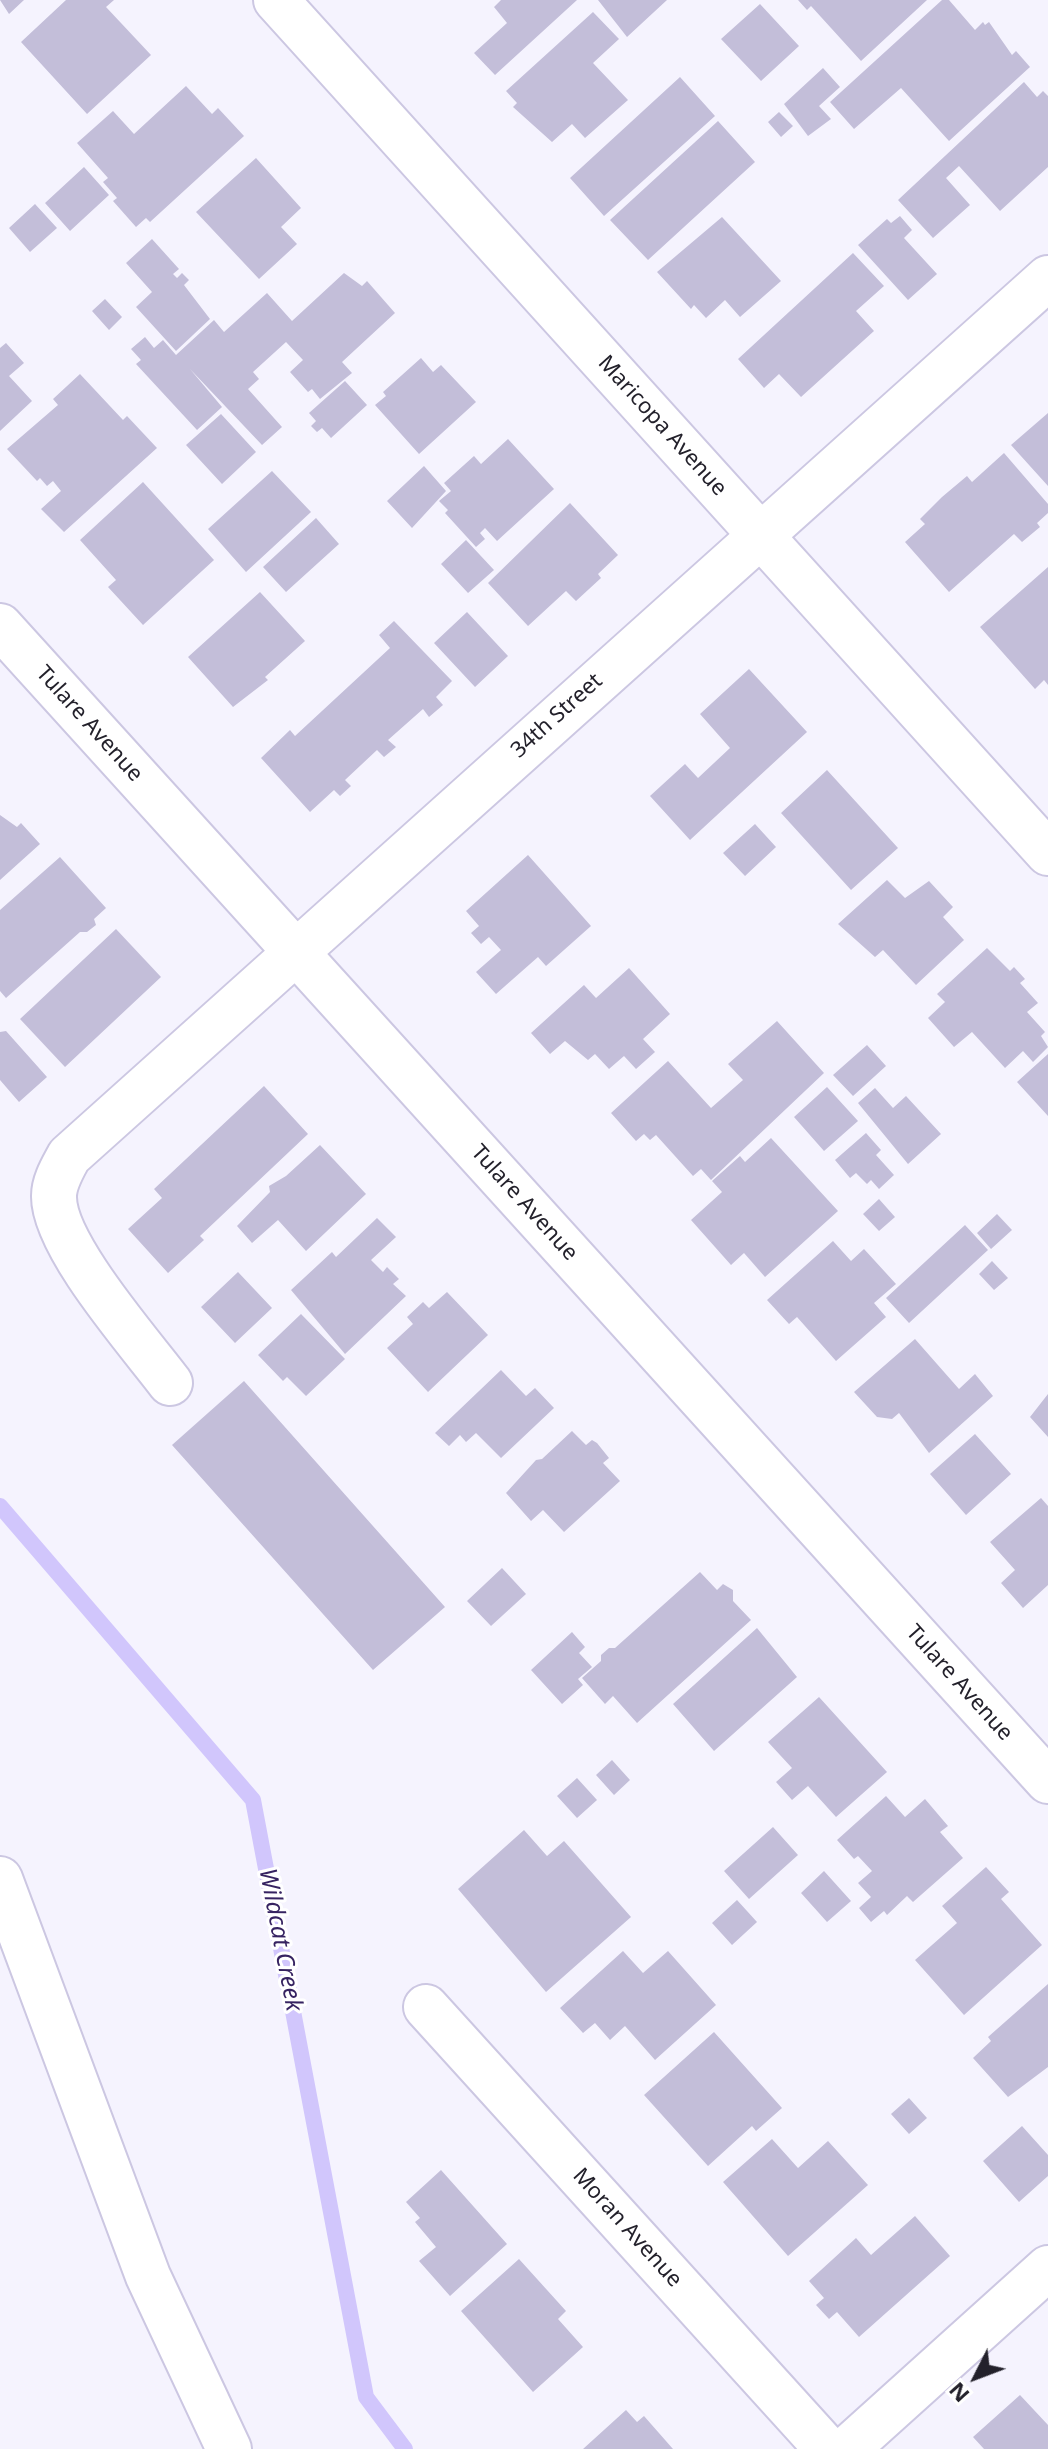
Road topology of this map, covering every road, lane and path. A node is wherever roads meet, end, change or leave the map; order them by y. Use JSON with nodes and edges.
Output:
{"nodes":[{"id":1,"x":276,"y":0,"type":"edge"},
{"id":2,"x":1048,"y":278,"type":"edge"},
{"id":3,"x":759,"y":534,"type":"junction"},
{"id":4,"x":0,"y":626,"type":"edge"},
{"id":5,"x":1048,"y":853,"type":"edge"},
{"id":6,"x":296,"y":952,"type":"junction"},
{"id":7,"x":170,"y":1383,"type":"dead end"},
{"id":8,"x":1048,"y":1781,"type":"edge"},
{"id":9,"x":0,"y":1879,"type":"edge"},
{"id":10,"x":426,"y":2007,"type":"dead end"},
{"id":11,"x":1048,"y":2268,"type":"edge"},
{"id":12,"x":229,"y":2449,"type":"edge"},
{"id":13,"x":827,"y":2449,"type":"edge"},
{"id":14,"x":847,"y":2449,"type":"edge"}],
"edges":[{"from":1,"to":3,"type":"street","name":"Maricopa Avenue"},
{"from":2,"to":3,"type":"street","name":"34th Street"},
{"from":3,"to":5,"type":"street","name":"Maricopa Avenue"},
{"from":3,"to":6,"type":"street","name":"34th Street"},
{"from":4,"to":6,"type":"street","name":"Tulare Avenue"},
{"from":6,"to":7,"type":"street","name":"34th Street"},
{"from":6,"to":8,"type":"street","name":"Tulare Avenue"},
{"from":9,"to":12,"type":"street"},
{"from":10,"to":13,"type":"street","name":"Moran Avenue"},
{"from":11,"to":14,"type":"street"}]}
